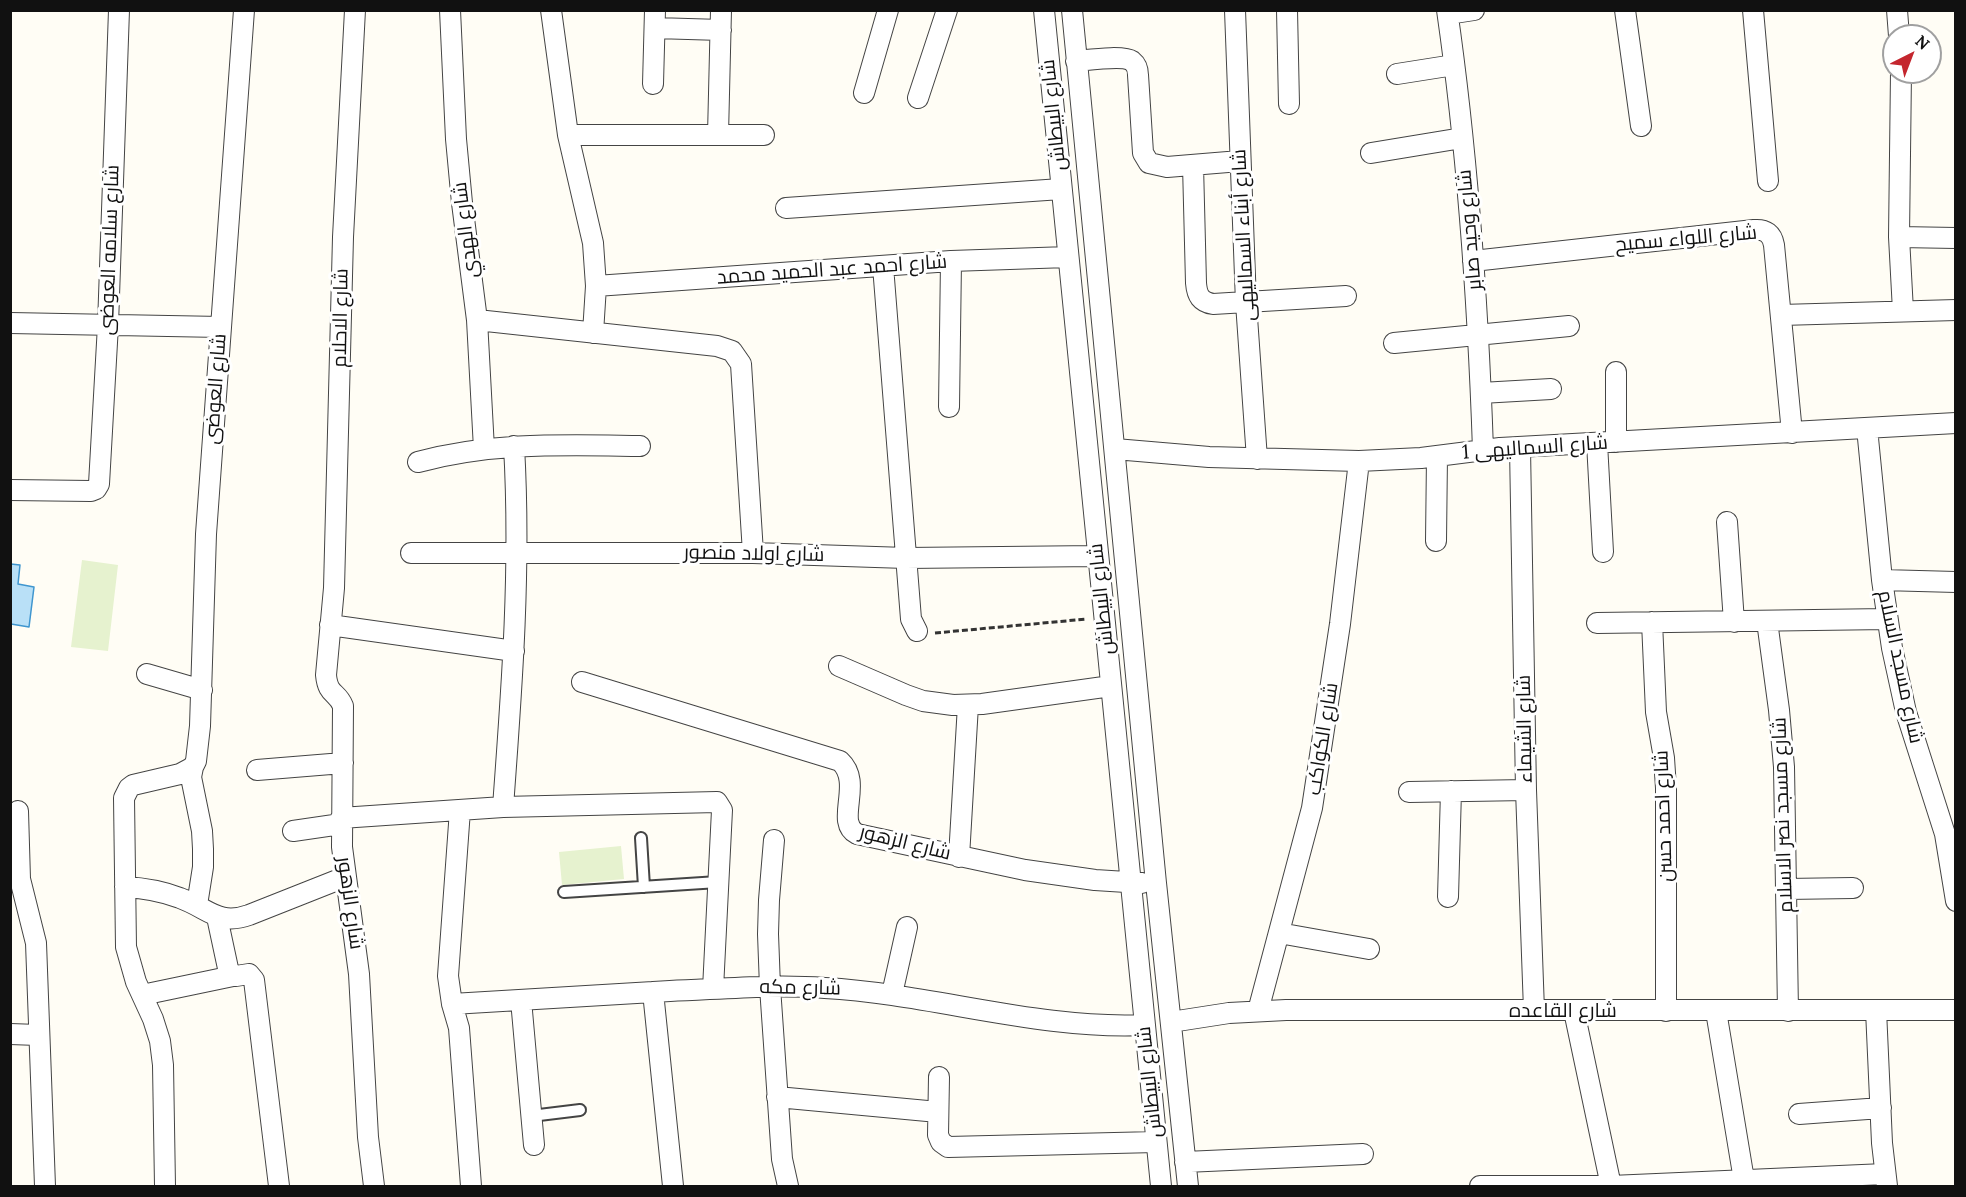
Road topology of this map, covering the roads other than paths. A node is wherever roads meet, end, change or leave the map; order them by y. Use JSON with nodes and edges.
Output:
{"nodes":[{"id":1,"x":119,"y":10,"type":"edge"},
{"id":2,"x":244,"y":10,"type":"edge"},
{"id":3,"x":355,"y":10,"type":"edge"},
{"id":4,"x":450,"y":10,"type":"edge"},
{"id":5,"x":551,"y":10,"type":"edge"},
{"id":6,"x":888,"y":10,"type":"edge"},
{"id":7,"x":947,"y":10,"type":"edge"},
{"id":8,"x":1044,"y":10,"type":"edge"},
{"id":9,"x":1072,"y":10,"type":"edge"},
{"id":10,"x":1235,"y":10,"type":"edge"},
{"id":11,"x":1287,"y":10,"type":"edge"},
{"id":12,"x":1474,"y":10,"type":"edge"},
{"id":13,"x":1625,"y":10,"type":"edge"},
{"id":14,"x":1753,"y":10,"type":"edge"},
{"id":15,"x":1447,"y":12,"type":"edge"},
{"id":16,"x":655,"y":19,"type":"edge"},
{"id":17,"x":721,"y":20,"type":"edge"},
{"id":18,"x":1076,"y":61,"type":"junction"},
{"id":19,"x":1454,"y":65,"type":"junction"},
{"id":20,"x":1397,"y":74,"type":"dead end"},
{"id":21,"x":653,"y":84,"type":"dead end"},
{"id":22,"x":1901,"y":84,"type":"edge"},
{"id":23,"x":864,"y":93,"type":"dead end"},
{"id":24,"x":918,"y":99,"type":"dead end"},
{"id":25,"x":1289,"y":105,"type":"dead end"},
{"id":26,"x":1641,"y":126,"type":"dead end"},
{"id":27,"x":568,"y":135,"type":"junction"},
{"id":28,"x":718,"y":135,"type":"junction"},
{"id":29,"x":764,"y":135,"type":"dead end"},
{"id":30,"x":1462,"y":138,"type":"junction"},
{"id":31,"x":1371,"y":153,"type":"dead end"},
{"id":32,"x":1240,"y":161,"type":"junction"},
{"id":33,"x":1194,"y":165,"type":"junction"},
{"id":34,"x":1768,"y":182,"type":"dead end"},
{"id":35,"x":1061,"y":189,"type":"junction"},
{"id":36,"x":786,"y":208,"type":"dead end"},
{"id":37,"x":1899,"y":237,"type":"junction"},
{"id":38,"x":1956,"y":238,"type":"edge"},
{"id":39,"x":1068,"y":257,"type":"junction"},
{"id":40,"x":951,"y":261,"type":"junction"},
{"id":41,"x":1473,"y":261,"type":"junction"},
{"id":42,"x":883,"y":266,"type":"junction"},
{"id":43,"x":1098,"y":277,"type":"junction"},
{"id":44,"x":1070,"y":278,"type":"junction"},
{"id":45,"x":596,"y":286,"type":"junction"},
{"id":46,"x":1346,"y":296,"type":"dead end"},
{"id":47,"x":1246,"y":303,"type":"junction"},
{"id":48,"x":1956,"y":310,"type":"edge"},
{"id":49,"x":1903,"y":311,"type":"junction"},
{"id":50,"x":1781,"y":315,"type":"junction"},
{"id":51,"x":477,"y":320,"type":"junction"},
{"id":52,"x":10,"y":323,"type":"edge"},
{"id":53,"x":108,"y":325,"type":"junction"},
{"id":54,"x":1569,"y":326,"type":"dead end"},
{"id":55,"x":221,"y":327,"type":"junction"},
{"id":56,"x":592,"y":333,"type":"junction"},
{"id":57,"x":1478,"y":335,"type":"junction"},
{"id":58,"x":1394,"y":343,"type":"dead end"},
{"id":59,"x":1616,"y":372,"type":"dead end"},
{"id":60,"x":1551,"y":389,"type":"dead end"},
{"id":61,"x":1481,"y":393,"type":"junction"},
{"id":62,"x":950,"y":407,"type":"dead end"},
{"id":63,"x":1956,"y":423,"type":"edge"},
{"id":64,"x":1867,"y":428,"type":"junction"},
{"id":65,"x":1792,"y":433,"type":"junction"},
{"id":66,"x":1607,"y":442,"type":"junction"},
{"id":67,"x":514,"y":446,"type":"junction"},
{"id":68,"x":640,"y":446,"type":"dead end"},
{"id":69,"x":1520,"y":448,"type":"junction"},
{"id":70,"x":484,"y":449,"type":"junction"},
{"id":71,"x":1115,"y":449,"type":"junction"},
{"id":72,"x":1483,"y":450,"type":"junction"},
{"id":73,"x":1437,"y":456,"type":"junction"},
{"id":74,"x":1257,"y":459,"type":"junction"},
{"id":75,"x":1359,"y":461,"type":"junction"},
{"id":76,"x":418,"y":462,"type":"dead end"},
{"id":77,"x":10,"y":490,"type":"edge"},
{"id":78,"x":1727,"y":522,"type":"dead end"},
{"id":79,"x":1436,"y":541,"type":"dead end"},
{"id":80,"x":518,"y":552,"type":"junction"},
{"id":81,"x":1603,"y":552,"type":"dead end"},
{"id":82,"x":411,"y":553,"type":"dead end"},
{"id":83,"x":753,"y":553,"type":"junction"},
{"id":84,"x":1097,"y":556,"type":"junction"},
{"id":85,"x":906,"y":558,"type":"junction"},
{"id":86,"x":1882,"y":580,"type":"junction"},
{"id":87,"x":1956,"y":582,"type":"edge"},
{"id":88,"x":1887,"y":619,"type":"junction"},
{"id":89,"x":1734,"y":621,"type":"junction"},
{"id":90,"x":1767,"y":621,"type":"junction"},
{"id":91,"x":1652,"y":622,"type":"junction"},
{"id":92,"x":1597,"y":623,"type":"dead end"},
{"id":93,"x":330,"y":625,"type":"junction"},
{"id":94,"x":917,"y":631,"type":"road end"},
{"id":95,"x":514,"y":651,"type":"junction"},
{"id":96,"x":839,"y":666,"type":"dead end"},
{"id":97,"x":147,"y":674,"type":"dead end"},
{"id":98,"x":582,"y":682,"type":"dead end"},
{"id":99,"x":1111,"y":686,"type":"junction"},
{"id":100,"x":202,"y":690,"type":"junction"},
{"id":101,"x":968,"y":705,"type":"junction"},
{"id":102,"x":343,"y":763,"type":"junction"},
{"id":103,"x":193,"y":767,"type":"junction"},
{"id":104,"x":256,"y":770,"type":"dead end"},
{"id":105,"x":1526,"y":790,"type":"junction"},
{"id":106,"x":1451,"y":791,"type":"junction"},
{"id":107,"x":1409,"y":792,"type":"dead end"},
{"id":108,"x":503,"y":807,"type":"junction"},
{"id":109,"x":460,"y":810,"type":"junction"},
{"id":110,"x":18,"y":811,"type":"dead end"},
{"id":111,"x":341,"y":821,"type":"junction"},
{"id":112,"x":293,"y":831,"type":"dead end"},
{"id":113,"x":641,"y":838,"type":"dead end"},
{"id":114,"x":774,"y":840,"type":"dead end"},
{"id":115,"x":959,"y":856,"type":"junction"},
{"id":116,"x":345,"y":877,"type":"junction"},
{"id":117,"x":718,"y":882,"type":"junction"},
{"id":118,"x":1129,"y":882,"type":"junction"},
{"id":119,"x":1156,"y":883,"type":"junction"},
{"id":120,"x":644,"y":886,"type":"junction"},
{"id":121,"x":125,"y":887,"type":"junction"},
{"id":122,"x":1853,"y":888,"type":"dead end"},
{"id":123,"x":1786,"y":890,"type":"junction"},
{"id":124,"x":564,"y":892,"type":"dead end"},
{"id":125,"x":1448,"y":897,"type":"dead end"},
{"id":126,"x":1956,"y":902,"type":"edge"},
{"id":127,"x":197,"y":905,"type":"junction"},
{"id":128,"x":19,"y":912,"type":"edge"},
{"id":129,"x":217,"y":917,"type":"junction"},
{"id":130,"x":907,"y":927,"type":"dead end"},
{"id":131,"x":1279,"y":933,"type":"junction"},
{"id":132,"x":1369,"y":949,"type":"dead end"},
{"id":133,"x":233,"y":976,"type":"junction"},
{"id":134,"x":770,"y":987,"type":"junction"},
{"id":135,"x":713,"y":989,"type":"junction"},
{"id":136,"x":653,"y":992,"type":"junction"},
{"id":137,"x":892,"y":994,"type":"junction"},
{"id":138,"x":142,"y":995,"type":"junction"},
{"id":139,"x":520,"y":1000,"type":"junction"},
{"id":140,"x":452,"y":1004,"type":"junction"},
{"id":141,"x":1534,"y":1010,"type":"junction"},
{"id":142,"x":1876,"y":1010,"type":"junction"},
{"id":143,"x":1956,"y":1010,"type":"edge"},
{"id":144,"x":1258,"y":1011,"type":"junction"},
{"id":145,"x":1574,"y":1011,"type":"junction"},
{"id":146,"x":1666,"y":1011,"type":"junction"},
{"id":147,"x":1716,"y":1011,"type":"junction"},
{"id":148,"x":1788,"y":1011,"type":"junction"},
{"id":149,"x":1171,"y":1022,"type":"junction"},
{"id":150,"x":1145,"y":1025,"type":"junction"},
{"id":151,"x":10,"y":1034,"type":"edge"},
{"id":152,"x":38,"y":1035,"type":"junction"},
{"id":153,"x":939,"y":1077,"type":"dead end"},
{"id":154,"x":777,"y":1097,"type":"junction"},
{"id":155,"x":1881,"y":1108,"type":"junction"},
{"id":156,"x":580,"y":1110,"type":"dead end"},
{"id":157,"x":938,"y":1112,"type":"junction"},
{"id":158,"x":1799,"y":1114,"type":"dead end"},
{"id":159,"x":531,"y":1116,"type":"junction"},
{"id":160,"x":1156,"y":1142,"type":"junction"},
{"id":161,"x":534,"y":1145,"type":"dead end"},
{"id":162,"x":1363,"y":1154,"type":"dead end"},
{"id":163,"x":1185,"y":1162,"type":"junction"},
{"id":164,"x":1886,"y":1180,"type":"edge"},
{"id":165,"x":1745,"y":1183,"type":"edge"},
{"id":166,"x":45,"y":1186,"type":"edge"},
{"id":167,"x":165,"y":1186,"type":"edge"},
{"id":168,"x":279,"y":1186,"type":"edge"},
{"id":169,"x":374,"y":1186,"type":"edge"},
{"id":170,"x":471,"y":1186,"type":"edge"},
{"id":171,"x":673,"y":1186,"type":"edge"},
{"id":172,"x":788,"y":1186,"type":"edge"},
{"id":173,"x":1161,"y":1186,"type":"edge"},
{"id":174,"x":1188,"y":1186,"type":"edge"},
{"id":175,"x":1482,"y":1186,"type":"edge"},
{"id":176,"x":1611,"y":1186,"type":"edge"}],
"edges":[{"from":1,"to":53,"type":"street","name":"شارع سلامه العوضى"},
{"from":2,"to":55,"type":"street","name":"شارع العوضى"},
{"from":3,"to":93,"type":"street","name":"شارع الاحلام"},
{"from":4,"to":51,"type":"street","name":"شارع الهدي"},
{"from":5,"to":27,"type":"street"},
{"from":6,"to":23,"type":"street"},
{"from":7,"to":24,"type":"street"},
{"from":8,"to":35,"type":"street","name":"شارع البيطاش"},
{"from":9,"to":18,"type":"street","name":"شارع البيطاش"},
{"from":10,"to":32,"type":"street","name":"شارع أبناء السماليهى"},
{"from":11,"to":25,"type":"street"},
{"from":12,"to":15,"type":"street"},
{"from":13,"to":26,"type":"street"},
{"from":14,"to":34,"type":"street"},
{"from":15,"to":19,"type":"street","name":"شارع وحيد صابر"},
{"from":16,"to":17,"type":"street"},
{"from":16,"to":21,"type":"street"},
{"from":17,"to":28,"type":"street"},
{"from":18,"to":33,"type":"street"},
{"from":18,"to":43,"type":"street","name":"شارع البيطاش"},
{"from":19,"to":20,"type":"street"},
{"from":19,"to":30,"type":"street","name":"شارع وحيد صابر"},
{"from":22,"to":37,"type":"street"},
{"from":27,"to":28,"type":"street"},
{"from":27,"to":45,"type":"street"},
{"from":28,"to":29,"type":"street"},
{"from":30,"to":31,"type":"street"},
{"from":30,"to":41,"type":"street","name":"شارع وحيد صابر"},
{"from":32,"to":33,"type":"street"},
{"from":32,"to":47,"type":"street","name":"شارع أبناء السماليهى"},
{"from":33,"to":47,"type":"street"},
{"from":35,"to":36,"type":"street"},
{"from":35,"to":39,"type":"street","name":"شارع البيطاش"},
{"from":37,"to":38,"type":"street"},
{"from":37,"to":49,"type":"street"},
{"from":39,"to":40,"type":"street","name":"شارع احمد عبد الحميد محمد"},
{"from":39,"to":44,"type":"street","name":"شارع البيطاش"},
{"from":40,"to":42,"type":"street","name":"شارع احمد عبد الحميد محمد"},
{"from":40,"to":62,"type":"street"},
{"from":41,"to":50,"type":"street","name":"شارع اللواء سميح"},
{"from":41,"to":57,"type":"street","name":"شارع وحيد صابر"},
{"from":42,"to":45,"type":"street","name":"شارع احمد عبد الحميد محمد"},
{"from":42,"to":85,"type":"street"},
{"from":43,"to":44,"type":"street"},
{"from":43,"to":71,"type":"street","name":"شارع البيطاش"},
{"from":44,"to":84,"type":"street","name":"شارع البيطاش"},
{"from":45,"to":56,"type":"street"},
{"from":46,"to":47,"type":"street"},
{"from":47,"to":74,"type":"street","name":"شارع أبناء السماليهى"},
{"from":48,"to":49,"type":"street"},
{"from":49,"to":50,"type":"street"},
{"from":50,"to":65,"type":"street","name":"شارع اللواء سميح"},
{"from":51,"to":56,"type":"street"},
{"from":51,"to":70,"type":"street","name":"شارع الهدي"},
{"from":52,"to":53,"type":"street"},
{"from":53,"to":55,"type":"street"},
{"from":53,"to":77,"type":"street","name":"شارع سلامه العوضى"},
{"from":54,"to":57,"type":"street"},
{"from":55,"to":100,"type":"street","name":"شارع العوضى"},
{"from":56,"to":83,"type":"street"},
{"from":57,"to":58,"type":"street"},
{"from":57,"to":61,"type":"street","name":"شارع وحيد صابر"},
{"from":59,"to":66,"type":"street"},
{"from":60,"to":61,"type":"street"},
{"from":61,"to":72,"type":"street","name":"شارع وحيد صابر"},
{"from":63,"to":64,"type":"street","name":"شارع السماليهى 1"},
{"from":64,"to":65,"type":"street","name":"شارع السماليهى 1"},
{"from":64,"to":86,"type":"street","name":"شارع مسجد السلام"},
{"from":65,"to":66,"type":"street","name":"شارع السماليهى 1"},
{"from":66,"to":69,"type":"street","name":"شارع السماليهى 1"},
{"from":66,"to":81,"type":"street"},
{"from":67,"to":68,"type":"street"},
{"from":67,"to":70,"type":"street"},
{"from":67,"to":80,"type":"street"},
{"from":69,"to":72,"type":"street","name":"شارع السماليهى 1"},
{"from":69,"to":105,"type":"street","name":"شارع الشيماء"},
{"from":70,"to":76,"type":"street"},
{"from":71,"to":74,"type":"street","name":"شارع السماليهى 1"},
{"from":71,"to":119,"type":"street","name":"شارع البيطاش"},
{"from":72,"to":73,"type":"street","name":"شارع السماليهى 1"},
{"from":73,"to":75,"type":"street","name":"شارع السماليهى 1"},
{"from":73,"to":79,"type":"street"},
{"from":74,"to":75,"type":"street","name":"شارع السماليهى 1"},
{"from":75,"to":131,"type":"street","name":"شارع الكواكب"},
{"from":78,"to":89,"type":"street"},
{"from":80,"to":82,"type":"street","name":"شارع اولاد منصور"},
{"from":80,"to":83,"type":"street","name":"شارع اولاد منصور"},
{"from":80,"to":95,"type":"street"},
{"from":83,"to":85,"type":"street","name":"شارع اولاد منصور"},
{"from":84,"to":85,"type":"street","name":"شارع اولاد منصور"},
{"from":84,"to":99,"type":"street","name":"شارع البيطاش"},
{"from":85,"to":94,"type":"street"},
{"from":86,"to":87,"type":"street"},
{"from":86,"to":88,"type":"street","name":"شارع مسجد السلام"},
{"from":88,"to":90,"type":"street"},
{"from":88,"to":126,"type":"street","name":"شارع مسجد السلام"},
{"from":89,"to":90,"type":"street"},
{"from":89,"to":91,"type":"street"},
{"from":90,"to":123,"type":"street","name":"شارع مسجد نصر الاسلام"},
{"from":91,"to":92,"type":"street"},
{"from":91,"to":146,"type":"street","name":"شارع احمد حسن"},
{"from":93,"to":95,"type":"street"},
{"from":93,"to":102,"type":"street","name":"شارع الزهور"},
{"from":95,"to":108,"type":"street"},
{"from":96,"to":101,"type":"street"},
{"from":97,"to":100,"type":"street"},
{"from":98,"to":115,"type":"street","name":"شارع الزهور"},
{"from":99,"to":101,"type":"street"},
{"from":99,"to":118,"type":"street","name":"شارع البيطاش"},
{"from":100,"to":103,"type":"street","name":"شارع العوضى"},
{"from":101,"to":115,"type":"street"},
{"from":102,"to":104,"type":"street"},
{"from":102,"to":111,"type":"street","name":"شارع الزهور"},
{"from":103,"to":121,"type":"street"},
{"from":103,"to":127,"type":"street","name":"شارع العوضى"},
{"from":105,"to":106,"type":"street"},
{"from":105,"to":141,"type":"street","name":"شارع الشيماء"},
{"from":106,"to":107,"type":"street"},
{"from":106,"to":125,"type":"street"},
{"from":108,"to":109,"type":"street"},
{"from":108,"to":117,"type":"street"},
{"from":109,"to":111,"type":"street"},
{"from":109,"to":140,"type":"street"},
{"from":110,"to":128,"type":"street"},
{"from":111,"to":112,"type":"street"},
{"from":111,"to":116,"type":"street","name":"شارع الزهور"},
{"from":113,"to":120,"type":"lane"},
{"from":114,"to":134,"type":"street"},
{"from":115,"to":118,"type":"street","name":"شارع الزهور"},
{"from":116,"to":129,"type":"street"},
{"from":116,"to":169,"type":"street","name":"شارع الزهور"},
{"from":117,"to":120,"type":"lane"},
{"from":117,"to":135,"type":"street"},
{"from":118,"to":119,"type":"street","name":"شارع الزهور"},
{"from":118,"to":150,"type":"street","name":"شارع البيطاش"},
{"from":119,"to":149,"type":"street","name":"شارع البيطاش"},
{"from":120,"to":124,"type":"lane"},
{"from":121,"to":127,"type":"street"},
{"from":121,"to":138,"type":"street"},
{"from":122,"to":123,"type":"street"},
{"from":123,"to":148,"type":"street","name":"شارع مسجد نصر الاسلام"},
{"from":127,"to":129,"type":"street"},
{"from":128,"to":152,"type":"street"},
{"from":129,"to":133,"type":"street"},
{"from":130,"to":137,"type":"street"},
{"from":131,"to":132,"type":"street"},
{"from":131,"to":144,"type":"street","name":"شارع الكواكب"},
{"from":133,"to":138,"type":"street"},
{"from":133,"to":168,"type":"street"},
{"from":134,"to":135,"type":"street","name":"شارع مكه"},
{"from":134,"to":137,"type":"street","name":"شارع مكه"},
{"from":134,"to":154,"type":"street"},
{"from":135,"to":136,"type":"street","name":"شارع مكه"},
{"from":136,"to":139,"type":"street","name":"شارع مكه"},
{"from":136,"to":171,"type":"street"},
{"from":137,"to":150,"type":"street","name":"شارع مكه"},
{"from":138,"to":167,"type":"street"},
{"from":139,"to":140,"type":"street","name":"شارع مكه"},
{"from":139,"to":159,"type":"street"},
{"from":140,"to":170,"type":"street"},
{"from":141,"to":144,"type":"street","name":"شارع القاعده"},
{"from":141,"to":145,"type":"street","name":"شارع القاعده"},
{"from":142,"to":143,"type":"street","name":"شارع القاعده"},
{"from":142,"to":148,"type":"street","name":"شارع القاعده"},
{"from":142,"to":155,"type":"street"},
{"from":144,"to":149,"type":"street","name":"شارع القاعده"},
{"from":145,"to":146,"type":"street","name":"شارع القاعده"},
{"from":145,"to":176,"type":"street"},
{"from":146,"to":147,"type":"street","name":"شارع القاعده"},
{"from":147,"to":148,"type":"street","name":"شارع القاعده"},
{"from":147,"to":165,"type":"street"},
{"from":149,"to":163,"type":"street","name":"شارع البيطاش"},
{"from":150,"to":160,"type":"street","name":"شارع البيطاش"},
{"from":151,"to":152,"type":"street"},
{"from":152,"to":166,"type":"street"},
{"from":153,"to":157,"type":"street"},
{"from":154,"to":157,"type":"street"},
{"from":154,"to":172,"type":"street"},
{"from":155,"to":158,"type":"street"},
{"from":155,"to":164,"type":"street"},
{"from":156,"to":159,"type":"lane"},
{"from":157,"to":160,"type":"street"},
{"from":159,"to":161,"type":"street"},
{"from":160,"to":173,"type":"street","name":"شارع البيطاش"},
{"from":162,"to":163,"type":"street"},
{"from":163,"to":174,"type":"street","name":"شارع البيطاش"},
{"from":164,"to":165,"type":"street"},
{"from":165,"to":176,"type":"street"},
{"from":175,"to":176,"type":"street"}]}
